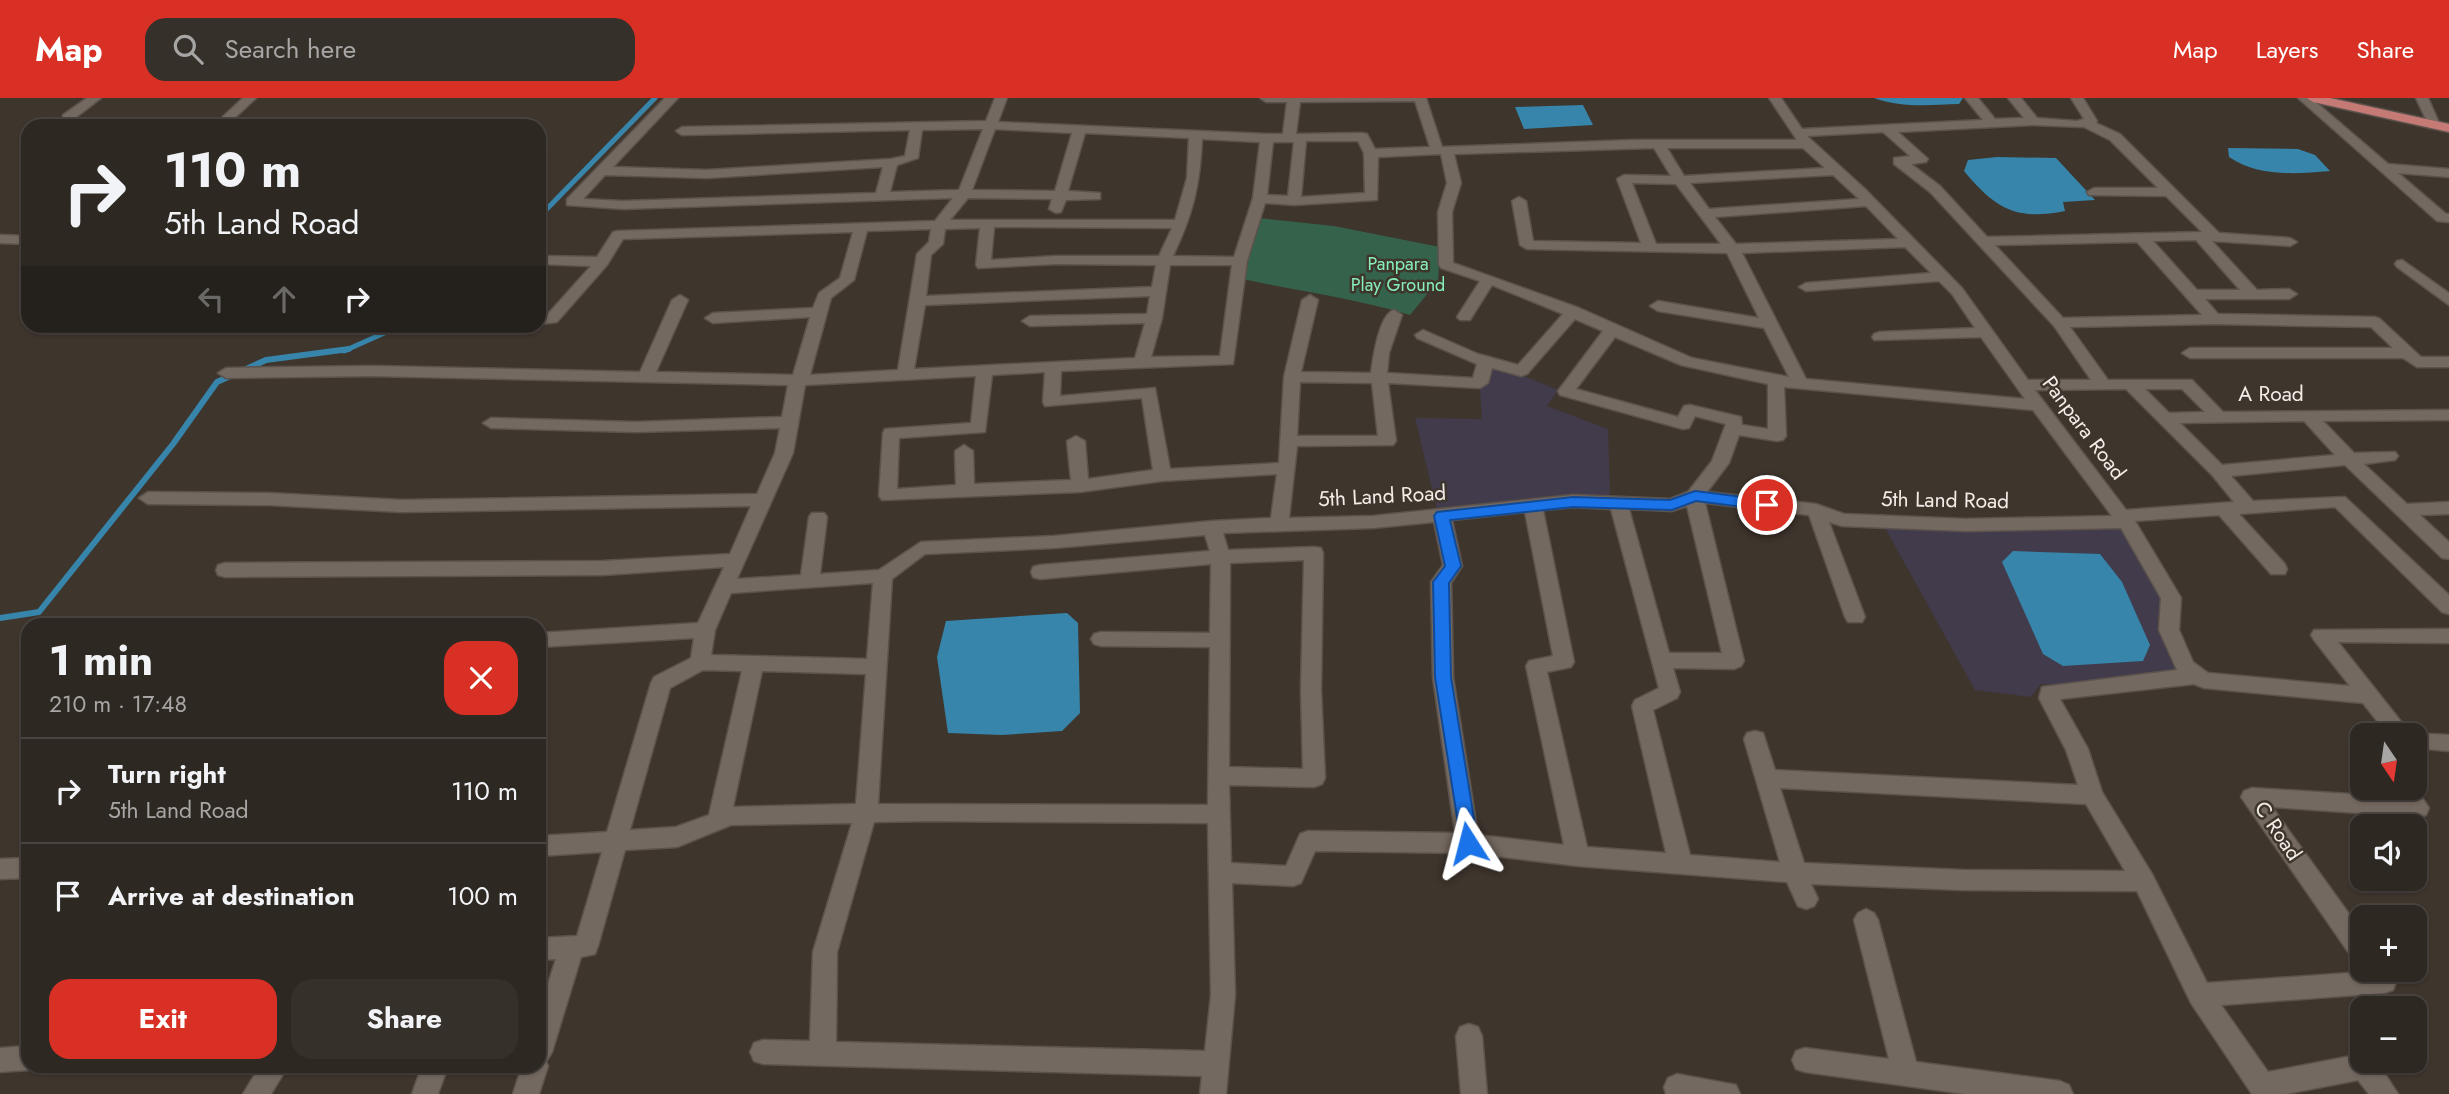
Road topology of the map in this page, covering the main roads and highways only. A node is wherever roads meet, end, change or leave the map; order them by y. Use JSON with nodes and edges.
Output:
{"nodes":[{"id":1,"x":2313,"y":98,"type":"edge"},
{"id":2,"x":2449,"y":128,"type":"edge"}],
"edges":[{"from":1,"to":2,"type":"main road"}]}
